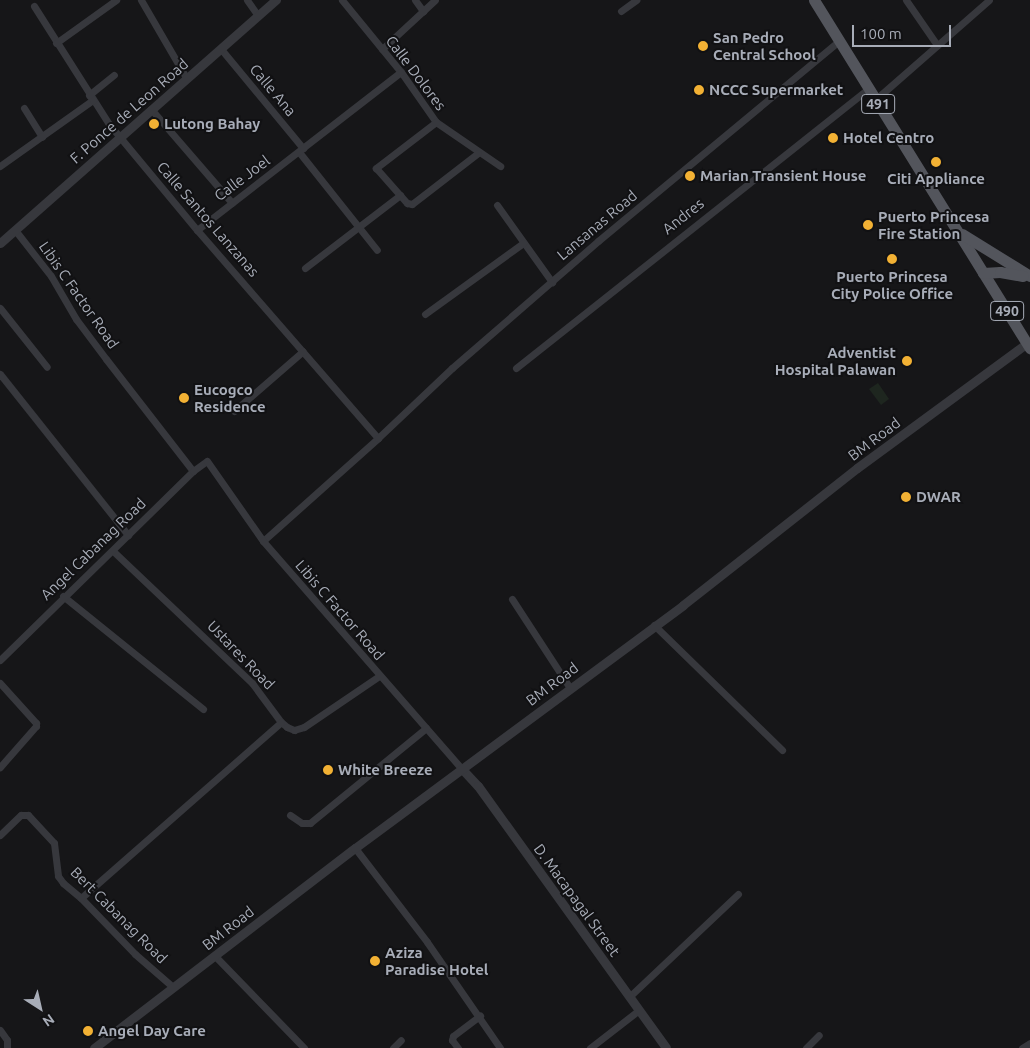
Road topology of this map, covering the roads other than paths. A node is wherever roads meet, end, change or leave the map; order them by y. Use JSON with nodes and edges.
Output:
{"nodes":[{"id":1,"x":116,"y":0,"type":"edge"},
{"id":2,"x":141,"y":0,"type":"edge"},
{"id":3,"x":247,"y":0,"type":"edge"},
{"id":4,"x":276,"y":0,"type":"edge"},
{"id":5,"x":342,"y":0,"type":"edge"},
{"id":6,"x":415,"y":0,"type":"edge"},
{"id":7,"x":435,"y":0,"type":"edge"},
{"id":8,"x":636,"y":0,"type":"edge"},
{"id":9,"x":906,"y":0,"type":"edge"},
{"id":10,"x":989,"y":0,"type":"edge"},
{"id":11,"x":817,"y":1,"type":"edge"},
{"id":12,"x":34,"y":6,"type":"dead end"},
{"id":13,"x":424,"y":11,"type":"junction"},
{"id":14,"x":621,"y":11,"type":"dead end"},
{"id":15,"x":258,"y":16,"type":"junction"},
{"id":16,"x":840,"y":40,"type":"junction"},
{"id":17,"x":56,"y":43,"type":"junction"},
{"id":18,"x":937,"y":45,"type":"junction"},
{"id":19,"x":220,"y":49,"type":"junction"},
{"id":20,"x":382,"y":49,"type":"junction"},
{"id":21,"x":401,"y":72,"type":"junction"},
{"id":22,"x":114,"y":75,"type":"dead end"},
{"id":23,"x":187,"y":79,"type":"junction"},
{"id":24,"x":868,"y":88,"type":"junction"},
{"id":25,"x":91,"y":98,"type":"junction"},
{"id":26,"x":876,"y":99,"type":"junction"},
{"id":27,"x":24,"y":108,"type":"dead end"},
{"id":28,"x":151,"y":109,"type":"junction"},
{"id":29,"x":436,"y":122,"type":"junction"},
{"id":30,"x":119,"y":136,"type":"junction"},
{"id":31,"x":42,"y":137,"type":"junction"},
{"id":32,"x":301,"y":150,"type":"junction"},
{"id":33,"x":478,"y":153,"type":"junction"},
{"id":34,"x":0,"y":166,"type":"edge"},
{"id":35,"x":500,"y":166,"type":"dead end"},
{"id":36,"x":400,"y":195,"type":"junction"},
{"id":37,"x":232,"y":203,"type":"junction"},
{"id":38,"x":497,"y":205,"type":"dead end"},
{"id":39,"x":358,"y":228,"type":"junction"},
{"id":40,"x":15,"y":230,"type":"junction"},
{"id":41,"x":197,"y":230,"type":"junction"},
{"id":42,"x":958,"y":231,"type":"junction"},
{"id":43,"x":0,"y":242,"type":"edge"},
{"id":44,"x":523,"y":242,"type":"junction"},
{"id":45,"x":377,"y":250,"type":"dead end"},
{"id":46,"x":305,"y":268,"type":"dead end"},
{"id":47,"x":983,"y":272,"type":"junction"},
{"id":48,"x":1030,"y":277,"type":"edge"},
{"id":49,"x":552,"y":282,"type":"junction"},
{"id":50,"x":0,"y":308,"type":"edge"},
{"id":51,"x":425,"y":314,"type":"dead end"},
{"id":52,"x":1028,"y":346,"type":"edge"},
{"id":53,"x":303,"y":351,"type":"junction"},
{"id":54,"x":47,"y":367,"type":"dead end"},
{"id":55,"x":516,"y":368,"type":"dead end"},
{"id":56,"x":0,"y":374,"type":"edge"},
{"id":57,"x":234,"y":411,"type":"dead end"},
{"id":58,"x":378,"y":438,"type":"junction"},
{"id":59,"x":207,"y":461,"type":"joint"},
{"id":60,"x":193,"y":471,"type":"junction"},
{"id":61,"x":128,"y":535,"type":"junction"},
{"id":62,"x":263,"y":541,"type":"junction"},
{"id":63,"x":113,"y":551,"type":"junction"},
{"id":64,"x":63,"y":596,"type":"junction"},
{"id":65,"x":512,"y":599,"type":"dead end"},
{"id":66,"x":654,"y":625,"type":"junction"},
{"id":67,"x":0,"y":659,"type":"edge"},
{"id":68,"x":379,"y":676,"type":"junction"},
{"id":69,"x":0,"y":683,"type":"edge"},
{"id":70,"x":570,"y":688,"type":"junction"},
{"id":71,"x":203,"y":710,"type":"dead end"},
{"id":72,"x":281,"y":722,"type":"junction"},
{"id":73,"x":426,"y":728,"type":"junction"},
{"id":74,"x":782,"y":750,"type":"dead end"},
{"id":75,"x":0,"y":767,"type":"edge"},
{"id":76,"x":462,"y":769,"type":"junction"},
{"id":77,"x":290,"y":816,"type":"dead end"},
{"id":78,"x":1,"y":831,"type":"edge"},
{"id":79,"x":355,"y":848,"type":"junction"},
{"id":80,"x":738,"y":894,"type":"dead end"},
{"id":81,"x":81,"y":898,"type":"junction"},
{"id":82,"x":215,"y":956,"type":"junction"},
{"id":83,"x":173,"y":987,"type":"junction"},
{"id":84,"x":629,"y":997,"type":"junction"},
{"id":85,"x":639,"y":1010,"type":"junction"},
{"id":86,"x":480,"y":1016,"type":"junction"},
{"id":87,"x":0,"y":1030,"type":"edge"},
{"id":88,"x":819,"y":1035,"type":"dead end"},
{"id":89,"x":400,"y":1040,"type":"dead end"},
{"id":90,"x":1030,"y":1043,"type":"edge"},
{"id":91,"x":8,"y":1048,"type":"edge"},
{"id":92,"x":94,"y":1048,"type":"edge"},
{"id":93,"x":304,"y":1048,"type":"edge"},
{"id":94,"x":393,"y":1048,"type":"edge"},
{"id":95,"x":458,"y":1048,"type":"edge"},
{"id":96,"x":500,"y":1048,"type":"edge"},
{"id":97,"x":590,"y":1048,"type":"edge"},
{"id":98,"x":666,"y":1048,"type":"edge"},
{"id":99,"x":806,"y":1048,"type":"edge"},
{"id":100,"x":1022,"y":1048,"type":"edge"}],
"edges":[{"from":1,"to":17,"type":"street"},
{"from":2,"to":23,"type":"street"},
{"from":3,"to":15,"type":"street"},
{"from":4,"to":15,"type":"street","name":"F. Ponce de Leon Road"},
{"from":5,"to":20,"type":"street","name":"Calle Dolores"},
{"from":6,"to":13,"type":"street"},
{"from":7,"to":13,"type":"street"},
{"from":8,"to":14,"type":"street"},
{"from":9,"to":18,"type":"street"},
{"from":10,"to":18,"type":"street"},
{"from":11,"to":16,"type":"main road","number":"491"},
{"from":12,"to":17,"type":"street","name":"Calle Santos Lanzanas"},
{"from":13,"to":20,"type":"street"},
{"from":15,"to":19,"type":"street","name":"F. Ponce de Leon Road"},
{"from":16,"to":24,"type":"main road","number":"491"},
{"from":16,"to":49,"type":"street","name":"Lansanas Road"},
{"from":17,"to":25,"type":"street","name":"Calle Santos Lanzanas"},
{"from":18,"to":26,"type":"street"},
{"from":19,"to":23,"type":"street","name":"F. Ponce de Leon Road"},
{"from":19,"to":32,"type":"street","name":"Calle Ana"},
{"from":20,"to":21,"type":"street","name":"Calle Dolores"},
{"from":21,"to":29,"type":"street","name":"Calle Dolores"},
{"from":21,"to":32,"type":"street","name":"Calle Joel"},
{"from":22,"to":25,"type":"street"},
{"from":23,"to":28,"type":"street","name":"F. Ponce de Leon Road"},
{"from":24,"to":26,"type":"main road","number":"491"},
{"from":24,"to":55,"type":"street","name":"Andres"},
{"from":25,"to":30,"type":"street","name":"Calle Santos Lanzanas"},
{"from":25,"to":31,"type":"street"},
{"from":26,"to":42,"type":"main road","number":"491"},
{"from":27,"to":31,"type":"street"},
{"from":28,"to":30,"type":"street","name":"F. Ponce de Leon Road"},
{"from":28,"to":37,"type":"street"},
{"from":29,"to":33,"type":"street","name":"Calle Dolores"},
{"from":29,"to":36,"type":"street"},
{"from":30,"to":40,"type":"street","name":"F. Ponce de Leon Road"},
{"from":30,"to":41,"type":"street","name":"Calle Santos Lanzanas"},
{"from":31,"to":34,"type":"street"},
{"from":32,"to":37,"type":"street","name":"Calle Joel"},
{"from":32,"to":39,"type":"street","name":"Calle Ana"},
{"from":33,"to":35,"type":"street","name":"Calle Dolores"},
{"from":33,"to":36,"type":"street"},
{"from":36,"to":39,"type":"street"},
{"from":37,"to":41,"type":"street","name":"Calle Joel"},
{"from":38,"to":44,"type":"street"},
{"from":39,"to":45,"type":"street","name":"Calle Ana"},
{"from":39,"to":46,"type":"street"},
{"from":40,"to":43,"type":"street","name":"F. Ponce de Leon Road"},
{"from":40,"to":60,"type":"street","name":"Libis C Factor Road"},
{"from":41,"to":53,"type":"street","name":"Calle Santos Lanzanas"},
{"from":42,"to":47,"type":"main road","number":"491"},
{"from":42,"to":48,"type":"main road"},
{"from":44,"to":49,"type":"street"},
{"from":44,"to":51,"type":"street"},
{"from":47,"to":48,"type":"main road"},
{"from":47,"to":52,"type":"main road","number":"490"},
{"from":49,"to":58,"type":"street","name":"Lansanas Road"},
{"from":50,"to":54,"type":"street"},
{"from":52,"to":66,"type":"street","name":"BM Road"},
{"from":53,"to":57,"type":"street"},
{"from":53,"to":58,"type":"street","name":"Calle Santos Lanzanas"},
{"from":56,"to":61,"type":"street"},
{"from":58,"to":62,"type":"street","name":"Lansanas Road"},
{"from":59,"to":60,"type":"street","name":"Angel Cabanag Road"},
{"from":59,"to":62,"type":"street","name":"Libis C Factor Road"},
{"from":60,"to":61,"type":"street","name":"Angel Cabanag Road"},
{"from":61,"to":63,"type":"street","name":"Angel Cabanag Road"},
{"from":62,"to":68,"type":"street","name":"Libis C Factor Road"},
{"from":63,"to":64,"type":"street","name":"Angel Cabanag Road"},
{"from":63,"to":72,"type":"street","name":"Ustares Road"},
{"from":64,"to":67,"type":"street","name":"Angel Cabanag Road"},
{"from":64,"to":71,"type":"street"},
{"from":65,"to":70,"type":"street"},
{"from":66,"to":70,"type":"street","name":"BM Road"},
{"from":66,"to":74,"type":"street"},
{"from":68,"to":72,"type":"street"},
{"from":68,"to":73,"type":"street","name":"Libis C Factor Road"},
{"from":69,"to":75,"type":"street"},
{"from":70,"to":76,"type":"street","name":"BM Road"},
{"from":72,"to":81,"type":"street"},
{"from":73,"to":76,"type":"street","name":"Libis C Factor Road"},
{"from":73,"to":77,"type":"street"},
{"from":76,"to":79,"type":"street","name":"BM Road"},
{"from":76,"to":84,"type":"street","name":"D. Macapagal Street"},
{"from":78,"to":81,"type":"street","name":"Bert Cabanag Road"},
{"from":79,"to":82,"type":"street","name":"BM Road"},
{"from":79,"to":86,"type":"street"},
{"from":80,"to":84,"type":"street"},
{"from":81,"to":83,"type":"street","name":"Bert Cabanag Road"},
{"from":82,"to":83,"type":"street","name":"BM Road"},
{"from":82,"to":93,"type":"street"},
{"from":83,"to":92,"type":"street","name":"BM Road"},
{"from":84,"to":85,"type":"street","name":"D. Macapagal Street"},
{"from":85,"to":97,"type":"street"},
{"from":85,"to":98,"type":"street","name":"D. Macapagal Street"},
{"from":86,"to":95,"type":"street"},
{"from":86,"to":96,"type":"street"},
{"from":87,"to":91,"type":"street"},
{"from":88,"to":99,"type":"street"},
{"from":89,"to":94,"type":"street"},
{"from":90,"to":100,"type":"street"}]}
